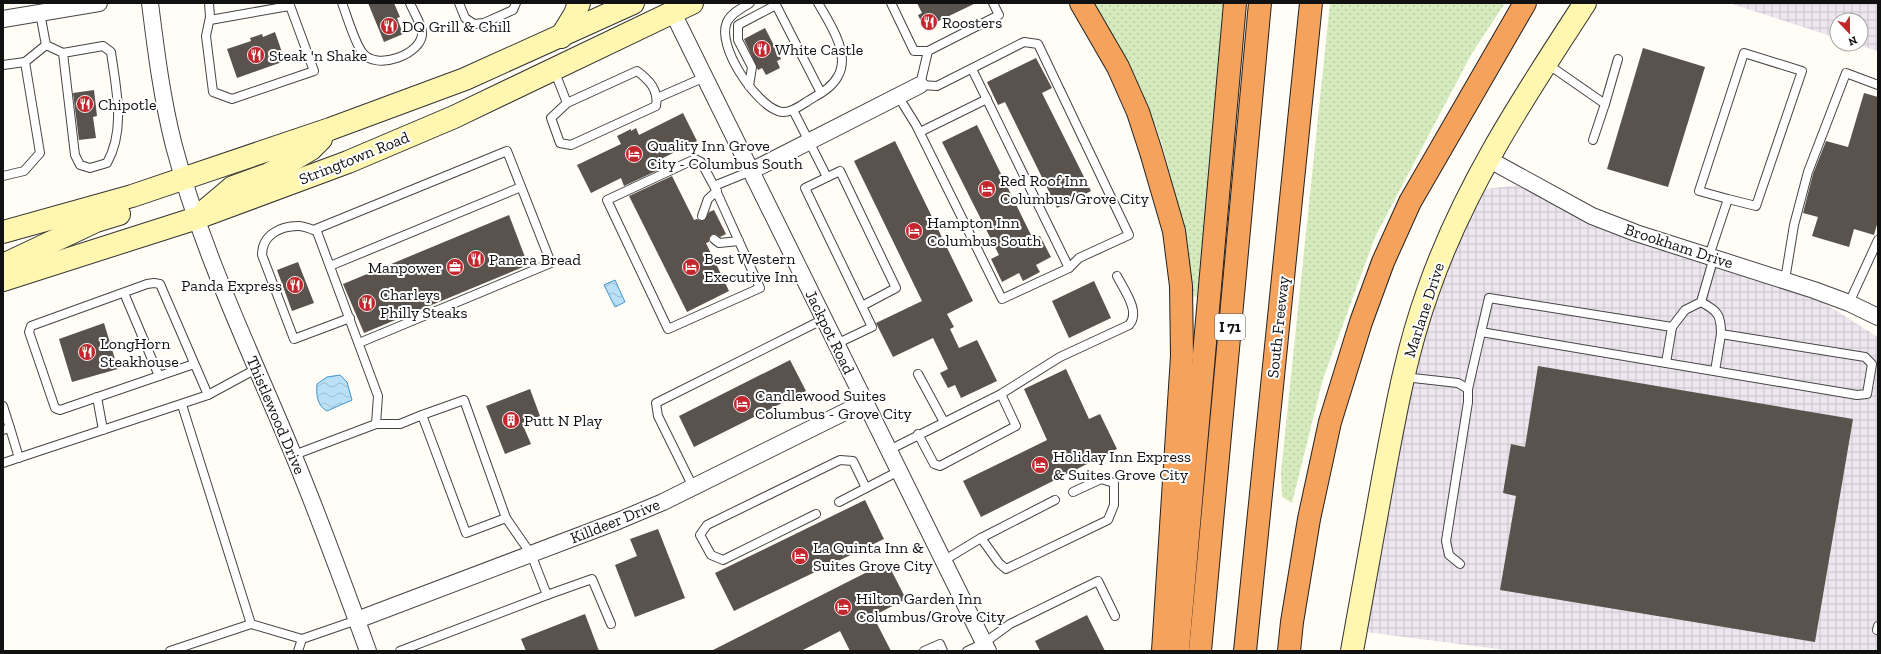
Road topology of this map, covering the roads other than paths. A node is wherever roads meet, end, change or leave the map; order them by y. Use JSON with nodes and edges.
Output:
{"nodes":[{"id":1,"x":99,"y":3,"type":"edge"},
{"id":2,"x":150,"y":3,"type":"edge"},
{"id":3,"x":209,"y":3,"type":"edge"},
{"id":4,"x":342,"y":3,"type":"edge"},
{"id":5,"x":410,"y":3,"type":"edge"},
{"id":6,"x":459,"y":3,"type":"edge"},
{"id":7,"x":516,"y":3,"type":"edge"},
{"id":8,"x":579,"y":3,"type":"edge"},
{"id":9,"x":633,"y":3,"type":"edge"},
{"id":10,"x":750,"y":3,"type":"edge"},
{"id":11,"x":818,"y":3,"type":"edge"},
{"id":12,"x":890,"y":3,"type":"edge"},
{"id":13,"x":994,"y":3,"type":"edge"},
{"id":14,"x":1081,"y":3,"type":"edge"},
{"id":15,"x":1235,"y":3,"type":"edge"},
{"id":16,"x":1260,"y":3,"type":"edge"},
{"id":17,"x":1311,"y":3,"type":"edge"},
{"id":18,"x":1525,"y":3,"type":"edge"},
{"id":19,"x":1585,"y":3,"type":"edge"},
{"id":20,"x":776,"y":4,"type":"edge"},
{"id":21,"x":289,"y":5,"type":"edge"},
{"id":22,"x":680,"y":6,"type":"edge"},
{"id":23,"x":40,"y":12,"type":"junction"},
{"id":24,"x":3,"y":19,"type":"edge"},
{"id":25,"x":210,"y":20,"type":"junction"},
{"id":26,"x":560,"y":37,"type":"junction"},
{"id":27,"x":46,"y":45,"type":"junction"},
{"id":28,"x":928,"y":51,"type":"junction"},
{"id":29,"x":62,"y":53,"type":"junction"},
{"id":30,"x":1618,"y":59,"type":"dead end"},
{"id":31,"x":25,"y":62,"type":"junction"},
{"id":32,"x":1546,"y":63,"type":"junction"},
{"id":33,"x":3,"y":65,"type":"edge"},
{"id":34,"x":553,"y":69,"type":"junction"},
{"id":35,"x":972,"y":69,"type":"junction"},
{"id":36,"x":705,"y":77,"type":"junction"},
{"id":37,"x":920,"y":85,"type":"junction"},
{"id":38,"x":1878,"y":85,"type":"edge"},
{"id":39,"x":749,"y":86,"type":"junction"},
{"id":40,"x":821,"y":93,"type":"junction"},
{"id":41,"x":898,"y":96,"type":"junction"},
{"id":42,"x":657,"y":98,"type":"junction"},
{"id":43,"x":986,"y":99,"type":"junction"},
{"id":44,"x":567,"y":103,"type":"junction"},
{"id":45,"x":1605,"y":104,"type":"junction"},
{"id":46,"x":793,"y":110,"type":"junction"},
{"id":47,"x":330,"y":129,"type":"junction"},
{"id":48,"x":920,"y":132,"type":"junction"},
{"id":49,"x":1592,"y":140,"type":"dead end"},
{"id":50,"x":809,"y":141,"type":"junction"},
{"id":51,"x":1488,"y":159,"type":"junction"},
{"id":52,"x":751,"y":171,"type":"junction"},
{"id":53,"x":3,"y":176,"type":"edge"},
{"id":54,"x":827,"y":177,"type":"junction"},
{"id":55,"x":184,"y":179,"type":"junction"},
{"id":56,"x":521,"y":187,"type":"junction"},
{"id":57,"x":715,"y":189,"type":"junction"},
{"id":58,"x":1728,"y":199,"type":"junction"},
{"id":59,"x":702,"y":216,"type":"dead end"},
{"id":60,"x":197,"y":218,"type":"junction"},
{"id":61,"x":316,"y":231,"type":"junction"},
{"id":62,"x":3,"y":232,"type":"edge"},
{"id":63,"x":714,"y":239,"type":"dead end"},
{"id":64,"x":1878,"y":240,"type":"edge"},
{"id":65,"x":739,"y":241,"type":"junction"},
{"id":66,"x":1711,"y":256,"type":"junction"},
{"id":67,"x":3,"y":264,"type":"edge"},
{"id":68,"x":330,"y":266,"type":"junction"},
{"id":69,"x":1069,"y":268,"type":"junction"},
{"id":70,"x":1117,"y":276,"type":"dead end"},
{"id":71,"x":3,"y":280,"type":"edge"},
{"id":72,"x":1785,"y":280,"type":"junction"},
{"id":73,"x":124,"y":293,"type":"junction"},
{"id":74,"x":1701,"y":302,"type":"junction"},
{"id":75,"x":1849,"y":303,"type":"junction"},
{"id":76,"x":862,"y":306,"type":"junction"},
{"id":77,"x":1878,"y":317,"type":"edge"},
{"id":78,"x":350,"y":318,"type":"junction"},
{"id":79,"x":824,"y":320,"type":"junction"},
{"id":80,"x":1672,"y":327,"type":"junction"},
{"id":81,"x":1481,"y":332,"type":"junction"},
{"id":82,"x":1721,"y":334,"type":"junction"},
{"id":83,"x":359,"y":343,"type":"junction"},
{"id":84,"x":836,"y":344,"type":"junction"},
{"id":85,"x":1666,"y":363,"type":"junction"},
{"id":86,"x":194,"y":364,"type":"junction"},
{"id":87,"x":256,"y":369,"type":"junction"},
{"id":88,"x":1715,"y":371,"type":"junction"},
{"id":89,"x":918,"y":374,"type":"dead end"},
{"id":90,"x":159,"y":376,"type":"junction"},
{"id":91,"x":1403,"y":377,"type":"junction"},
{"id":92,"x":1468,"y":389,"type":"junction"},
{"id":93,"x":1001,"y":394,"type":"junction"},
{"id":94,"x":208,"y":395,"type":"junction"},
{"id":95,"x":97,"y":397,"type":"junction"},
{"id":96,"x":865,"y":402,"type":"junction"},
{"id":97,"x":182,"y":405,"type":"junction"},
{"id":98,"x":3,"y":406,"type":"edge"},
{"id":99,"x":422,"y":415,"type":"junction"},
{"id":100,"x":944,"y":422,"type":"junction"},
{"id":101,"x":376,"y":424,"type":"junction"},
{"id":102,"x":6,"y":429,"type":"edge"},
{"id":103,"x":103,"y":430,"type":"junction"},
{"id":104,"x":918,"y":434,"type":"junction"},
{"id":105,"x":888,"y":450,"type":"junction"},
{"id":106,"x":294,"y":455,"type":"junction"},
{"id":107,"x":20,"y":458,"type":"junction"},
{"id":108,"x":3,"y":463,"type":"edge"},
{"id":109,"x":899,"y":471,"type":"junction"},
{"id":110,"x":693,"y":487,"type":"junction"},
{"id":111,"x":866,"y":488,"type":"junction"},
{"id":112,"x":1073,"y":492,"type":"dead end"},
{"id":113,"x":1055,"y":500,"type":"dead end"},
{"id":114,"x":839,"y":502,"type":"dead end"},
{"id":115,"x":816,"y":514,"type":"dead end"},
{"id":116,"x":506,"y":518,"type":"junction"},
{"id":117,"x":982,"y":538,"type":"junction"},
{"id":118,"x":531,"y":554,"type":"junction"},
{"id":119,"x":944,"y":561,"type":"junction"},
{"id":120,"x":1460,"y":564,"type":"dead end"},
{"id":121,"x":547,"y":595,"type":"junction"},
{"id":122,"x":1115,"y":616,"type":"dead end"},
{"id":123,"x":357,"y":620,"type":"junction"},
{"id":124,"x":1292,"y":622,"type":"junction"},
{"id":125,"x":251,"y":624,"type":"junction"},
{"id":126,"x":611,"y":624,"type":"dead end"},
{"id":127,"x":302,"y":639,"type":"junction"},
{"id":128,"x":986,"y":647,"type":"edge"},
{"id":129,"x":170,"y":651,"type":"edge"},
{"id":130,"x":298,"y":651,"type":"edge"},
{"id":131,"x":368,"y":651,"type":"edge"},
{"id":132,"x":400,"y":651,"type":"edge"},
{"id":133,"x":924,"y":651,"type":"edge"},
{"id":134,"x":943,"y":651,"type":"edge"},
{"id":135,"x":967,"y":651,"type":"edge"},
{"id":136,"x":1163,"y":651,"type":"edge"},
{"id":137,"x":1178,"y":651,"type":"edge"},
{"id":138,"x":1200,"y":651,"type":"edge"},
{"id":139,"x":1245,"y":651,"type":"edge"},
{"id":140,"x":1282,"y":651,"type":"edge"},
{"id":141,"x":1289,"y":651,"type":"edge"},
{"id":142,"x":1352,"y":651,"type":"edge"}],
"edges":[{"from":1,"to":23,"type":"street"},
{"from":2,"to":55,"type":"street","name":"Thistlewood Drive"},
{"from":3,"to":25,"type":"lane"},
{"from":4,"to":5,"type":"lane"},
{"from":6,"to":7,"type":"lane"},
{"from":8,"to":26,"type":"main road"},
{"from":9,"to":26,"type":"main road","name":"Stringtown Road"},
{"from":10,"to":39,"type":"lane"},
{"from":11,"to":40,"type":"lane"},
{"from":12,"to":28,"type":"lane"},
{"from":13,"to":28,"type":"lane"},
{"from":14,"to":136,"type":"highway"},
{"from":15,"to":137,"type":"highway","number":"I 71"},
{"from":16,"to":138,"type":"highway","number":"I 71"},
{"from":17,"to":139,"type":"highway","name":"South Freeway"},
{"from":18,"to":124,"type":"highway"},
{"from":19,"to":32,"type":"main road","name":"Marlane Drive"},
{"from":20,"to":39,"type":"lane"},
{"from":20,"to":40,"type":"lane"},
{"from":21,"to":25,"type":"lane"},
{"from":21,"to":25,"type":"lane"},
{"from":22,"to":34,"type":"main road","name":"Stringtown Road"},
{"from":22,"to":36,"type":"street","name":"Jackpot Road"},
{"from":23,"to":24,"type":"street"},
{"from":23,"to":27,"type":"lane"},
{"from":26,"to":47,"type":"main road","name":"Stringtown Road"},
{"from":27,"to":29,"type":"lane"},
{"from":27,"to":31,"type":"lane"},
{"from":28,"to":37,"type":"lane"},
{"from":29,"to":29,"type":"lane"},
{"from":30,"to":45,"type":"lane"},
{"from":31,"to":33,"type":"lane"},
{"from":31,"to":53,"type":"lane"},
{"from":32,"to":45,"type":"lane"},
{"from":32,"to":51,"type":"main road","name":"Marlane Drive"},
{"from":34,"to":44,"type":"lane"},
{"from":34,"to":60,"type":"main road","name":"Stringtown Road"},
{"from":35,"to":37,"type":"lane"},
{"from":35,"to":43,"type":"lane"},
{"from":35,"to":69,"type":"lane"},
{"from":36,"to":42,"type":"lane"},
{"from":36,"to":52,"type":"street","name":"Jackpot Road"},
{"from":37,"to":41,"type":"street"},
{"from":38,"to":72,"type":"lane"},
{"from":39,"to":46,"type":"lane"},
{"from":40,"to":46,"type":"lane"},
{"from":41,"to":48,"type":"lane"},
{"from":41,"to":50,"type":"street"},
{"from":42,"to":44,"type":"lane"},
{"from":42,"to":44,"type":"lane"},
{"from":43,"to":48,"type":"lane"},
{"from":43,"to":69,"type":"lane"},
{"from":45,"to":49,"type":"lane"},
{"from":46,"to":50,"type":"lane"},
{"from":47,"to":55,"type":"main road","name":"Stringtown Road"},
{"from":47,"to":60,"type":"main road"},
{"from":48,"to":69,"type":"lane"},
{"from":50,"to":52,"type":"street"},
{"from":50,"to":54,"type":"lane"},
{"from":51,"to":66,"type":"street","name":"Brookham Drive"},
{"from":51,"to":91,"type":"main road","name":"Marlane Drive"},
{"from":52,"to":57,"type":"lane"},
{"from":52,"to":79,"type":"street","name":"Jackpot Road"},
{"from":54,"to":76,"type":"lane"},
{"from":54,"to":76,"type":"lane"},
{"from":55,"to":60,"type":"street","name":"Thistlewood Drive"},
{"from":55,"to":62,"type":"main road","name":"Stringtown Road"},
{"from":55,"to":67,"type":"main road"},
{"from":56,"to":61,"type":"lane"},
{"from":56,"to":68,"type":"lane"},
{"from":56,"to":83,"type":"lane"},
{"from":57,"to":59,"type":"lane"},
{"from":57,"to":65,"type":"lane"},
{"from":57,"to":65,"type":"lane"},
{"from":58,"to":58,"type":"lane"},
{"from":58,"to":66,"type":"lane"},
{"from":60,"to":71,"type":"main road","name":"Stringtown Road"},
{"from":60,"to":87,"type":"street","name":"Thistlewood Drive"},
{"from":61,"to":68,"type":"lane"},
{"from":61,"to":78,"type":"lane"},
{"from":63,"to":65,"type":"lane"},
{"from":64,"to":75,"type":"lane"},
{"from":66,"to":72,"type":"street","name":"Brookham Drive"},
{"from":66,"to":74,"type":"lane"},
{"from":68,"to":78,"type":"lane"},
{"from":70,"to":93,"type":"lane"},
{"from":72,"to":75,"type":"street","name":"Brookham Drive"},
{"from":73,"to":86,"type":"lane"},
{"from":73,"to":90,"type":"lane"},
{"from":73,"to":95,"type":"lane"},
{"from":74,"to":80,"type":"lane"},
{"from":74,"to":82,"type":"lane"},
{"from":75,"to":77,"type":"street","name":"Brookham Drive"},
{"from":76,"to":84,"type":"lane"},
{"from":78,"to":83,"type":"lane"},
{"from":79,"to":84,"type":"street","name":"Jackpot Road"},
{"from":79,"to":110,"type":"lane"},
{"from":80,"to":81,"type":"lane"},
{"from":80,"to":85,"type":"lane"},
{"from":81,"to":85,"type":"lane"},
{"from":81,"to":92,"type":"lane"},
{"from":82,"to":88,"type":"lane"},
{"from":82,"to":88,"type":"lane"},
{"from":83,"to":101,"type":"lane"},
{"from":84,"to":96,"type":"street","name":"Jackpot Road"},
{"from":85,"to":88,"type":"lane"},
{"from":86,"to":90,"type":"lane"},
{"from":86,"to":94,"type":"lane"},
{"from":87,"to":94,"type":"lane"},
{"from":87,"to":106,"type":"street","name":"Thistlewood Drive"},
{"from":89,"to":100,"type":"lane"},
{"from":90,"to":95,"type":"lane"},
{"from":91,"to":92,"type":"lane"},
{"from":91,"to":142,"type":"main road","name":"Marlane Drive"},
{"from":92,"to":120,"type":"lane"},
{"from":93,"to":100,"type":"lane"},
{"from":93,"to":104,"type":"lane"},
{"from":94,"to":97,"type":"lane"},
{"from":95,"to":103,"type":"lane"},
{"from":96,"to":105,"type":"street","name":"Jackpot Road"},
{"from":96,"to":110,"type":"street","name":"Killdeer Drive"},
{"from":97,"to":103,"type":"lane"},
{"from":97,"to":125,"type":"lane"},
{"from":98,"to":102,"type":"lane"},
{"from":99,"to":101,"type":"lane"},
{"from":99,"to":116,"type":"lane"},
{"from":99,"to":116,"type":"lane"},
{"from":100,"to":104,"type":"lane"},
{"from":101,"to":106,"type":"lane"},
{"from":102,"to":107,"type":"lane"},
{"from":103,"to":107,"type":"lane"},
{"from":104,"to":105,"type":"lane"},
{"from":105,"to":109,"type":"street","name":"Jackpot Road"},
{"from":106,"to":123,"type":"street","name":"Thistlewood Drive"},
{"from":107,"to":108,"type":"lane"},
{"from":109,"to":111,"type":"lane"},
{"from":109,"to":119,"type":"street","name":"Jackpot Road"},
{"from":110,"to":118,"type":"street","name":"Killdeer Drive"},
{"from":111,"to":114,"type":"lane"},
{"from":111,"to":115,"type":"lane"},
{"from":112,"to":117,"type":"lane"},
{"from":113,"to":117,"type":"lane"},
{"from":116,"to":118,"type":"lane"},
{"from":117,"to":119,"type":"lane"},
{"from":118,"to":121,"type":"lane"},
{"from":118,"to":123,"type":"street","name":"Killdeer Drive"},
{"from":119,"to":128,"type":"street","name":"Jackpot Road"},
{"from":121,"to":126,"type":"lane"},
{"from":121,"to":132,"type":"lane"},
{"from":122,"to":128,"type":"lane"},
{"from":123,"to":127,"type":"lane"},
{"from":123,"to":131,"type":"street","name":"Thistlewood Drive"},
{"from":124,"to":140,"type":"highway"},
{"from":124,"to":141,"type":"highway"},
{"from":125,"to":127,"type":"lane"},
{"from":125,"to":129,"type":"lane"},
{"from":127,"to":130,"type":"lane"},
{"from":128,"to":135,"type":"lane"},
{"from":133,"to":134,"type":"lane"}]}
